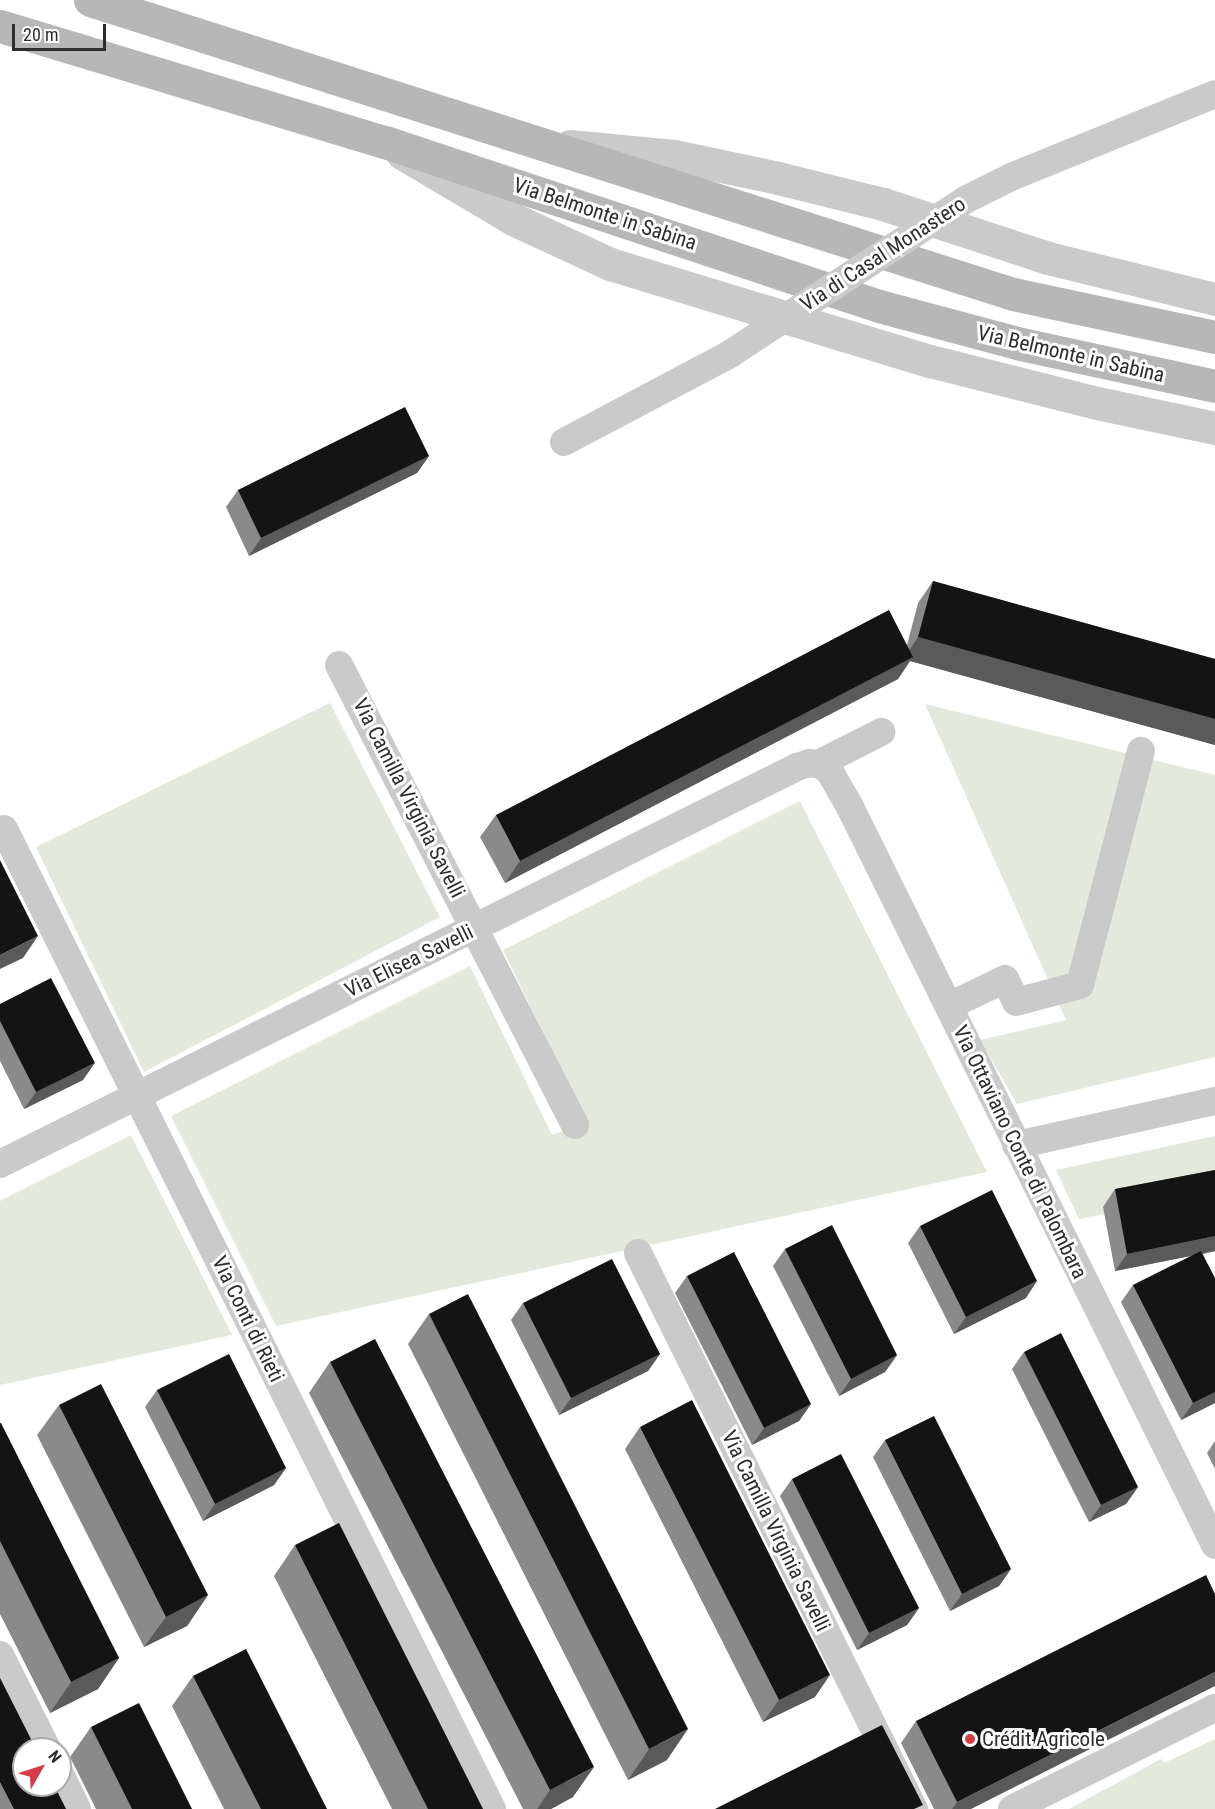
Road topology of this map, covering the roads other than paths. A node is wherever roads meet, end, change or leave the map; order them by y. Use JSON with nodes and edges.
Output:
{"nodes":[{"id":1,"x":90,"y":0,"type":"edge"},
{"id":2,"x":0,"y":26,"type":"edge"},
{"id":3,"x":1215,"y":94,"type":"edge"},
{"id":4,"x":385,"y":142,"type":"junction"},
{"id":5,"x":542,"y":144,"type":"junction"},
{"id":6,"x":1215,"y":299,"type":"edge"},
{"id":7,"x":1215,"y":337,"type":"edge"},
{"id":8,"x":1215,"y":386,"type":"edge"},
{"id":9,"x":1215,"y":428,"type":"edge"},
{"id":10,"x":564,"y":442,"type":"dead end"},
{"id":11,"x":339,"y":665,"type":"dead end"},
{"id":12,"x":881,"y":732,"type":"dead end"},
{"id":13,"x":1141,"y":752,"type":"dead end"},
{"id":14,"x":818,"y":764,"type":"junction"},
{"id":15,"x":4,"y":829,"type":"dead end"},
{"id":16,"x":476,"y":928,"type":"junction"},
{"id":17,"x":949,"y":1006,"type":"junction"},
{"id":18,"x":137,"y":1095,"type":"junction"},
{"id":19,"x":1215,"y":1101,"type":"edge"},
{"id":20,"x":575,"y":1125,"type":"dead end"},
{"id":21,"x":1016,"y":1145,"type":"junction"},
{"id":22,"x":0,"y":1164,"type":"edge"},
{"id":23,"x":639,"y":1253,"type":"dead end"},
{"id":24,"x":1215,"y":1545,"type":"edge"},
{"id":25,"x":0,"y":1655,"type":"edge"},
{"id":26,"x":1215,"y":1708,"type":"edge"},
{"id":27,"x":41,"y":1737,"type":"edge"},
{"id":28,"x":492,"y":1809,"type":"edge"},
{"id":29,"x":914,"y":1809,"type":"edge"},
{"id":30,"x":1012,"y":1809,"type":"edge"}],
"edges":[{"from":1,"to":5,"type":"main road"},
{"from":2,"to":4,"type":"main road","name":"Via Belmonte in Sabina"},
{"from":3,"to":10,"type":"street","name":"Via di Casal Monastero","bridge":true},
{"from":4,"to":8,"type":"main road","name":"Via Belmonte in Sabina"},
{"from":4,"to":9,"type":"street"},
{"from":5,"to":6,"type":"street"},
{"from":5,"to":7,"type":"main road"},
{"from":11,"to":16,"type":"street","name":"Via Camilla Virginia Savelli"},
{"from":12,"to":14,"type":"street","name":"Via Elisea Savelli"},
{"from":13,"to":17,"type":"street"},
{"from":14,"to":16,"type":"street","name":"Via Elisea Savelli"},
{"from":14,"to":17,"type":"street","name":"Via Ottaviano Conte di Palombara"},
{"from":15,"to":18,"type":"street","name":"Via Conti di Rieti"},
{"from":16,"to":18,"type":"street","name":"Via Elisea Savelli"},
{"from":16,"to":20,"type":"street","name":"Via Camilla Virginia Savelli"},
{"from":17,"to":21,"type":"street","name":"Via Ottaviano Conte di Palombara"},
{"from":18,"to":22,"type":"street","name":"Via Elisea Savelli"},
{"from":18,"to":28,"type":"street","name":"Via Conti di Rieti"},
{"from":19,"to":21,"type":"street"},
{"from":21,"to":24,"type":"street","name":"Via Ottaviano Conte di Palombara"},
{"from":23,"to":29,"type":"street","name":"Via Camilla Virginia Savelli"},
{"from":25,"to":27,"type":"street"},
{"from":26,"to":30,"type":"street"}]}
